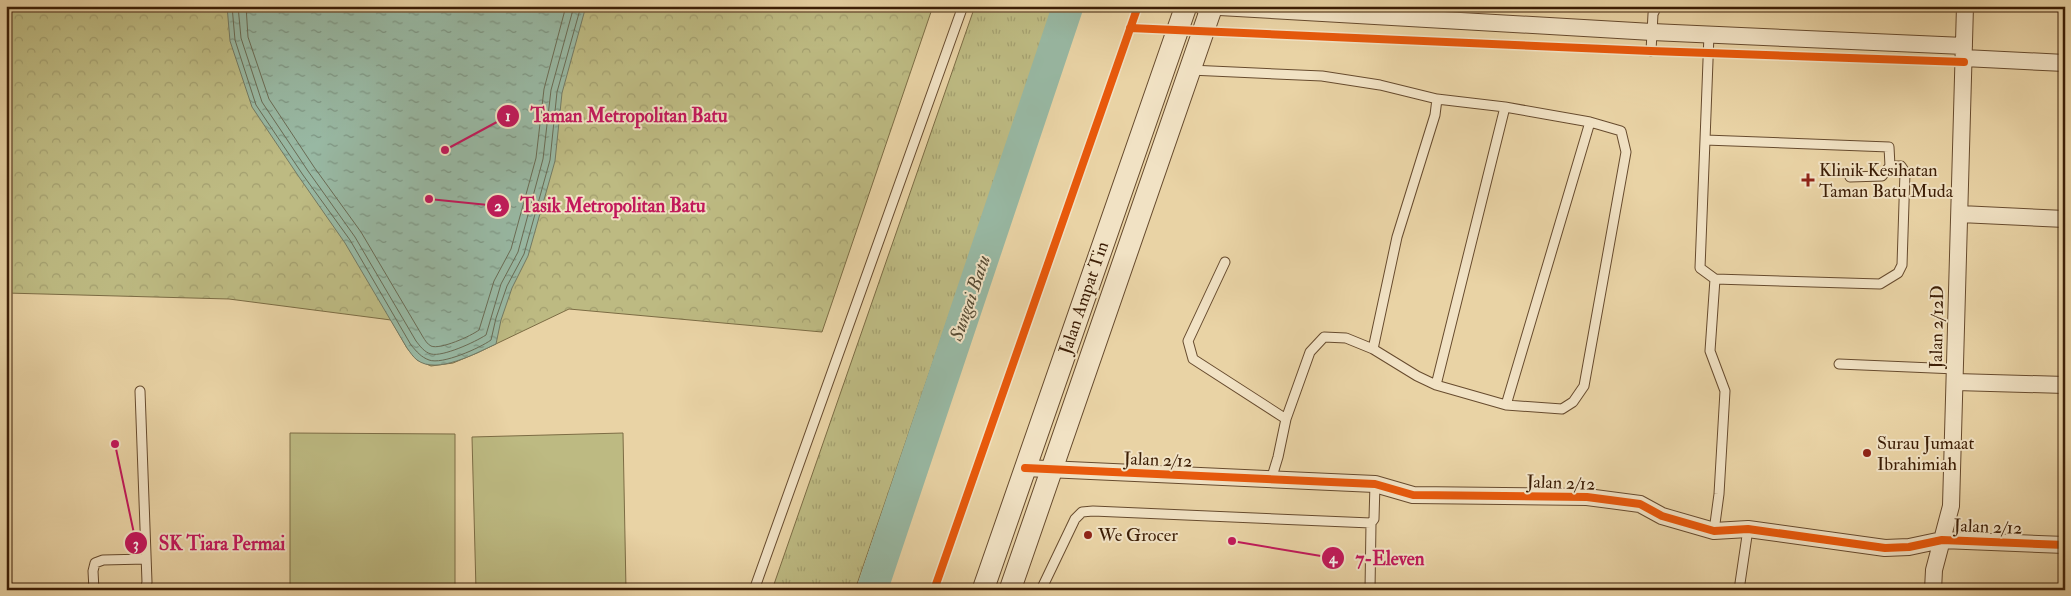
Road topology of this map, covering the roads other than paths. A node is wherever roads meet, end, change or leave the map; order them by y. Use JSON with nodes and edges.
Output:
{"nodes":[{"id":1,"x":963,"y":6,"type":"edge"},
{"id":2,"x":1186,"y":6,"type":"edge"},
{"id":3,"x":1202,"y":6,"type":"edge"},
{"id":4,"x":1657,"y":6,"type":"edge"},
{"id":5,"x":1965,"y":6,"type":"edge"},
{"id":6,"x":1212,"y":7,"type":"edge"},
{"id":7,"x":1652,"y":32,"type":"junction"},
{"id":8,"x":1709,"y":34,"type":"junction"},
{"id":9,"x":1651,"y":51,"type":"dead end"},
{"id":10,"x":1964,"y":55,"type":"junction"},
{"id":11,"x":2065,"y":63,"type":"edge"},
{"id":12,"x":1190,"y":70,"type":"junction"},
{"id":13,"x":1437,"y":99,"type":"junction"},
{"id":14,"x":1505,"y":107,"type":"junction"},
{"id":15,"x":1590,"y":122,"type":"junction"},
{"id":16,"x":1705,"y":140,"type":"junction"},
{"id":17,"x":1890,"y":166,"type":"junction"},
{"id":18,"x":1850,"y":177,"type":"dead end"},
{"id":19,"x":1960,"y":214,"type":"junction"},
{"id":20,"x":2065,"y":219,"type":"edge"},
{"id":21,"x":1225,"y":262,"type":"dead end"},
{"id":22,"x":1714,"y":279,"type":"junction"},
{"id":23,"x":1373,"y":349,"type":"junction"},
{"id":24,"x":1840,"y":364,"type":"dead end"},
{"id":25,"x":1956,"y":376,"type":"junction"},
{"id":26,"x":1436,"y":385,"type":"junction"},
{"id":27,"x":2065,"y":385,"type":"edge"},
{"id":28,"x":140,"y":392,"type":"dead end"},
{"id":29,"x":1506,"y":404,"type":"junction"},
{"id":30,"x":1286,"y":419,"type":"junction"},
{"id":31,"x":1025,"y":468,"type":"junction"},
{"id":32,"x":1050,"y":471,"type":"junction"},
{"id":33,"x":1271,"y":480,"type":"junction"},
{"id":34,"x":1374,"y":484,"type":"junction"},
{"id":35,"x":1371,"y":523,"type":"junction"},
{"id":36,"x":1748,"y":530,"type":"junction"},
{"id":37,"x":1714,"y":531,"type":"junction"},
{"id":38,"x":1942,"y":540,"type":"junction"},
{"id":39,"x":2065,"y":545,"type":"edge"},
{"id":40,"x":146,"y":558,"type":"junction"},
{"id":41,"x":94,"y":590,"type":"edge"},
{"id":42,"x":145,"y":590,"type":"edge"},
{"id":43,"x":754,"y":590,"type":"edge"},
{"id":44,"x":983,"y":590,"type":"edge"},
{"id":45,"x":1010,"y":590,"type":"edge"},
{"id":46,"x":1041,"y":590,"type":"edge"},
{"id":47,"x":1370,"y":590,"type":"edge"},
{"id":48,"x":1739,"y":590,"type":"edge"},
{"id":49,"x":1933,"y":590,"type":"edge"}],
"edges":[{"from":1,"to":43,"type":"lane"},
{"from":2,"to":31,"type":"street","name":"Jalan Ampat Tin"},
{"from":3,"to":6,"type":"street"},
{"from":4,"to":7,"type":"lane"},
{"from":5,"to":10,"type":"street","name":"Jalan 2/12D"},
{"from":6,"to":7,"type":"street"},
{"from":6,"to":12,"type":"street","name":"Jalan Ampat Tin"},
{"from":7,"to":8,"type":"street"},
{"from":7,"to":9,"type":"lane"},
{"from":8,"to":10,"type":"street"},
{"from":8,"to":16,"type":"lane"},
{"from":10,"to":11,"type":"street"},
{"from":10,"to":19,"type":"street","name":"Jalan 2/12D"},
{"from":12,"to":13,"type":"lane"},
{"from":12,"to":32,"type":"street","name":"Jalan Ampat Tin"},
{"from":13,"to":14,"type":"lane"},
{"from":13,"to":23,"type":"lane"},
{"from":14,"to":15,"type":"lane"},
{"from":14,"to":26,"type":"lane"},
{"from":15,"to":29,"type":"lane"},
{"from":15,"to":29,"type":"lane"},
{"from":16,"to":17,"type":"lane"},
{"from":16,"to":22,"type":"lane"},
{"from":17,"to":18,"type":"lane"},
{"from":17,"to":22,"type":"lane"},
{"from":19,"to":20,"type":"street"},
{"from":19,"to":25,"type":"street","name":"Jalan 2/12D"},
{"from":21,"to":30,"type":"lane"},
{"from":22,"to":37,"type":"lane"},
{"from":23,"to":26,"type":"lane"},
{"from":23,"to":30,"type":"lane"},
{"from":24,"to":25,"type":"lane"},
{"from":25,"to":27,"type":"street"},
{"from":25,"to":38,"type":"street","name":"Jalan 2/12D"},
{"from":26,"to":29,"type":"lane"},
{"from":28,"to":40,"type":"lane"},
{"from":30,"to":33,"type":"lane"},
{"from":31,"to":32,"type":"street","name":"Jalan 2/12"},
{"from":31,"to":44,"type":"street","name":"Jalan Ampat Tin"},
{"from":32,"to":33,"type":"street","name":"Jalan 2/12"},
{"from":32,"to":45,"type":"street","name":"Jalan Ampat Tin"},
{"from":33,"to":34,"type":"street","name":"Jalan 2/12"},
{"from":34,"to":35,"type":"lane"},
{"from":34,"to":37,"type":"street","name":"Jalan 2/12"},
{"from":35,"to":46,"type":"lane"},
{"from":35,"to":47,"type":"lane"},
{"from":36,"to":37,"type":"street","name":"Jalan 2/12"},
{"from":36,"to":38,"type":"street","name":"Jalan 2/12"},
{"from":36,"to":48,"type":"lane"},
{"from":38,"to":39,"type":"street","name":"Jalan 2/12"},
{"from":38,"to":49,"type":"street","name":"Jalan 2/12D"},
{"from":40,"to":41,"type":"lane"},
{"from":40,"to":42,"type":"lane"}]}
